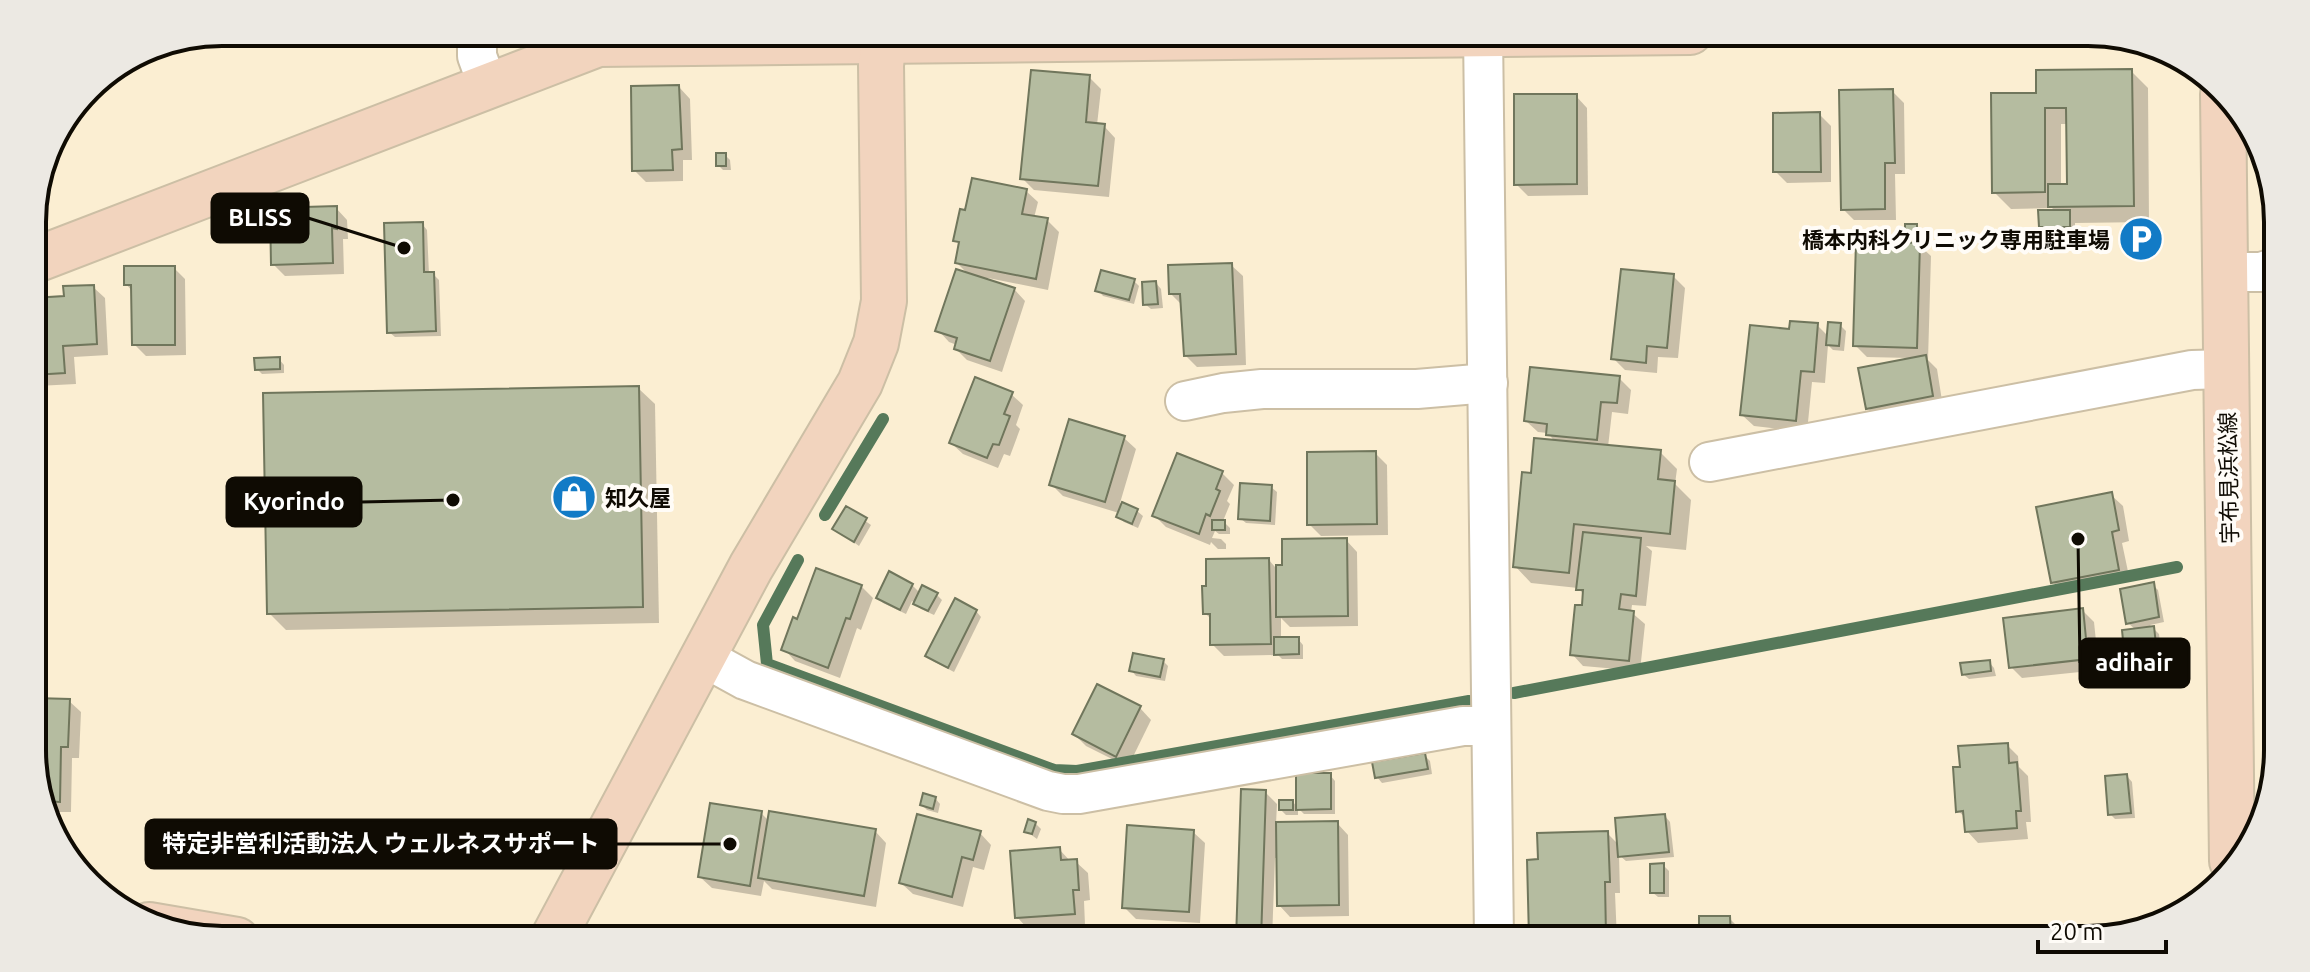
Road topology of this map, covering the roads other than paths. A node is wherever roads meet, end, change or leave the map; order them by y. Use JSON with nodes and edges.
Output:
{"nodes":[{"id":1,"x":477,"y":46,"type":"edge"},
{"id":2,"x":593,"y":46,"type":"edge"},
{"id":3,"x":884,"y":46,"type":"edge"},
{"id":4,"x":1483,"y":46,"type":"edge"},
{"id":5,"x":488,"y":86,"type":"junction"},
{"id":6,"x":2223,"y":110,"type":"edge"},
{"id":7,"x":46,"y":256,"type":"edge"},
{"id":8,"x":2264,"y":271,"type":"edge"},
{"id":9,"x":2225,"y":272,"type":"junction"},
{"id":10,"x":2227,"y":369,"type":"junction"},
{"id":11,"x":1488,"y":383,"type":"junction"},
{"id":12,"x":1185,"y":401,"type":"dead end"},
{"id":13,"x":1709,"y":462,"type":"dead end"},
{"id":14,"x":703,"y":657,"type":"junction"},
{"id":15,"x":1491,"y":726,"type":"junction"},
{"id":16,"x":2232,"y":851,"type":"edge"},
{"id":17,"x":559,"y":926,"type":"edge"},
{"id":18,"x":1494,"y":926,"type":"edge"}],
"edges":[{"from":1,"to":5,"type":"street"},
{"from":2,"to":5,"type":"street"},
{"from":3,"to":14,"type":"street"},
{"from":4,"to":11,"type":"street"},
{"from":5,"to":7,"type":"street"},
{"from":6,"to":9,"type":"street","name":"宇布見浜松線"},
{"from":8,"to":9,"type":"street"},
{"from":9,"to":10,"type":"street","name":"宇布見浜松線"},
{"from":10,"to":13,"type":"street"},
{"from":10,"to":16,"type":"street","name":"宇布見浜松線"},
{"from":11,"to":12,"type":"street"},
{"from":11,"to":15,"type":"street"},
{"from":14,"to":15,"type":"street"},
{"from":14,"to":17,"type":"street"},
{"from":15,"to":18,"type":"street"}]}
